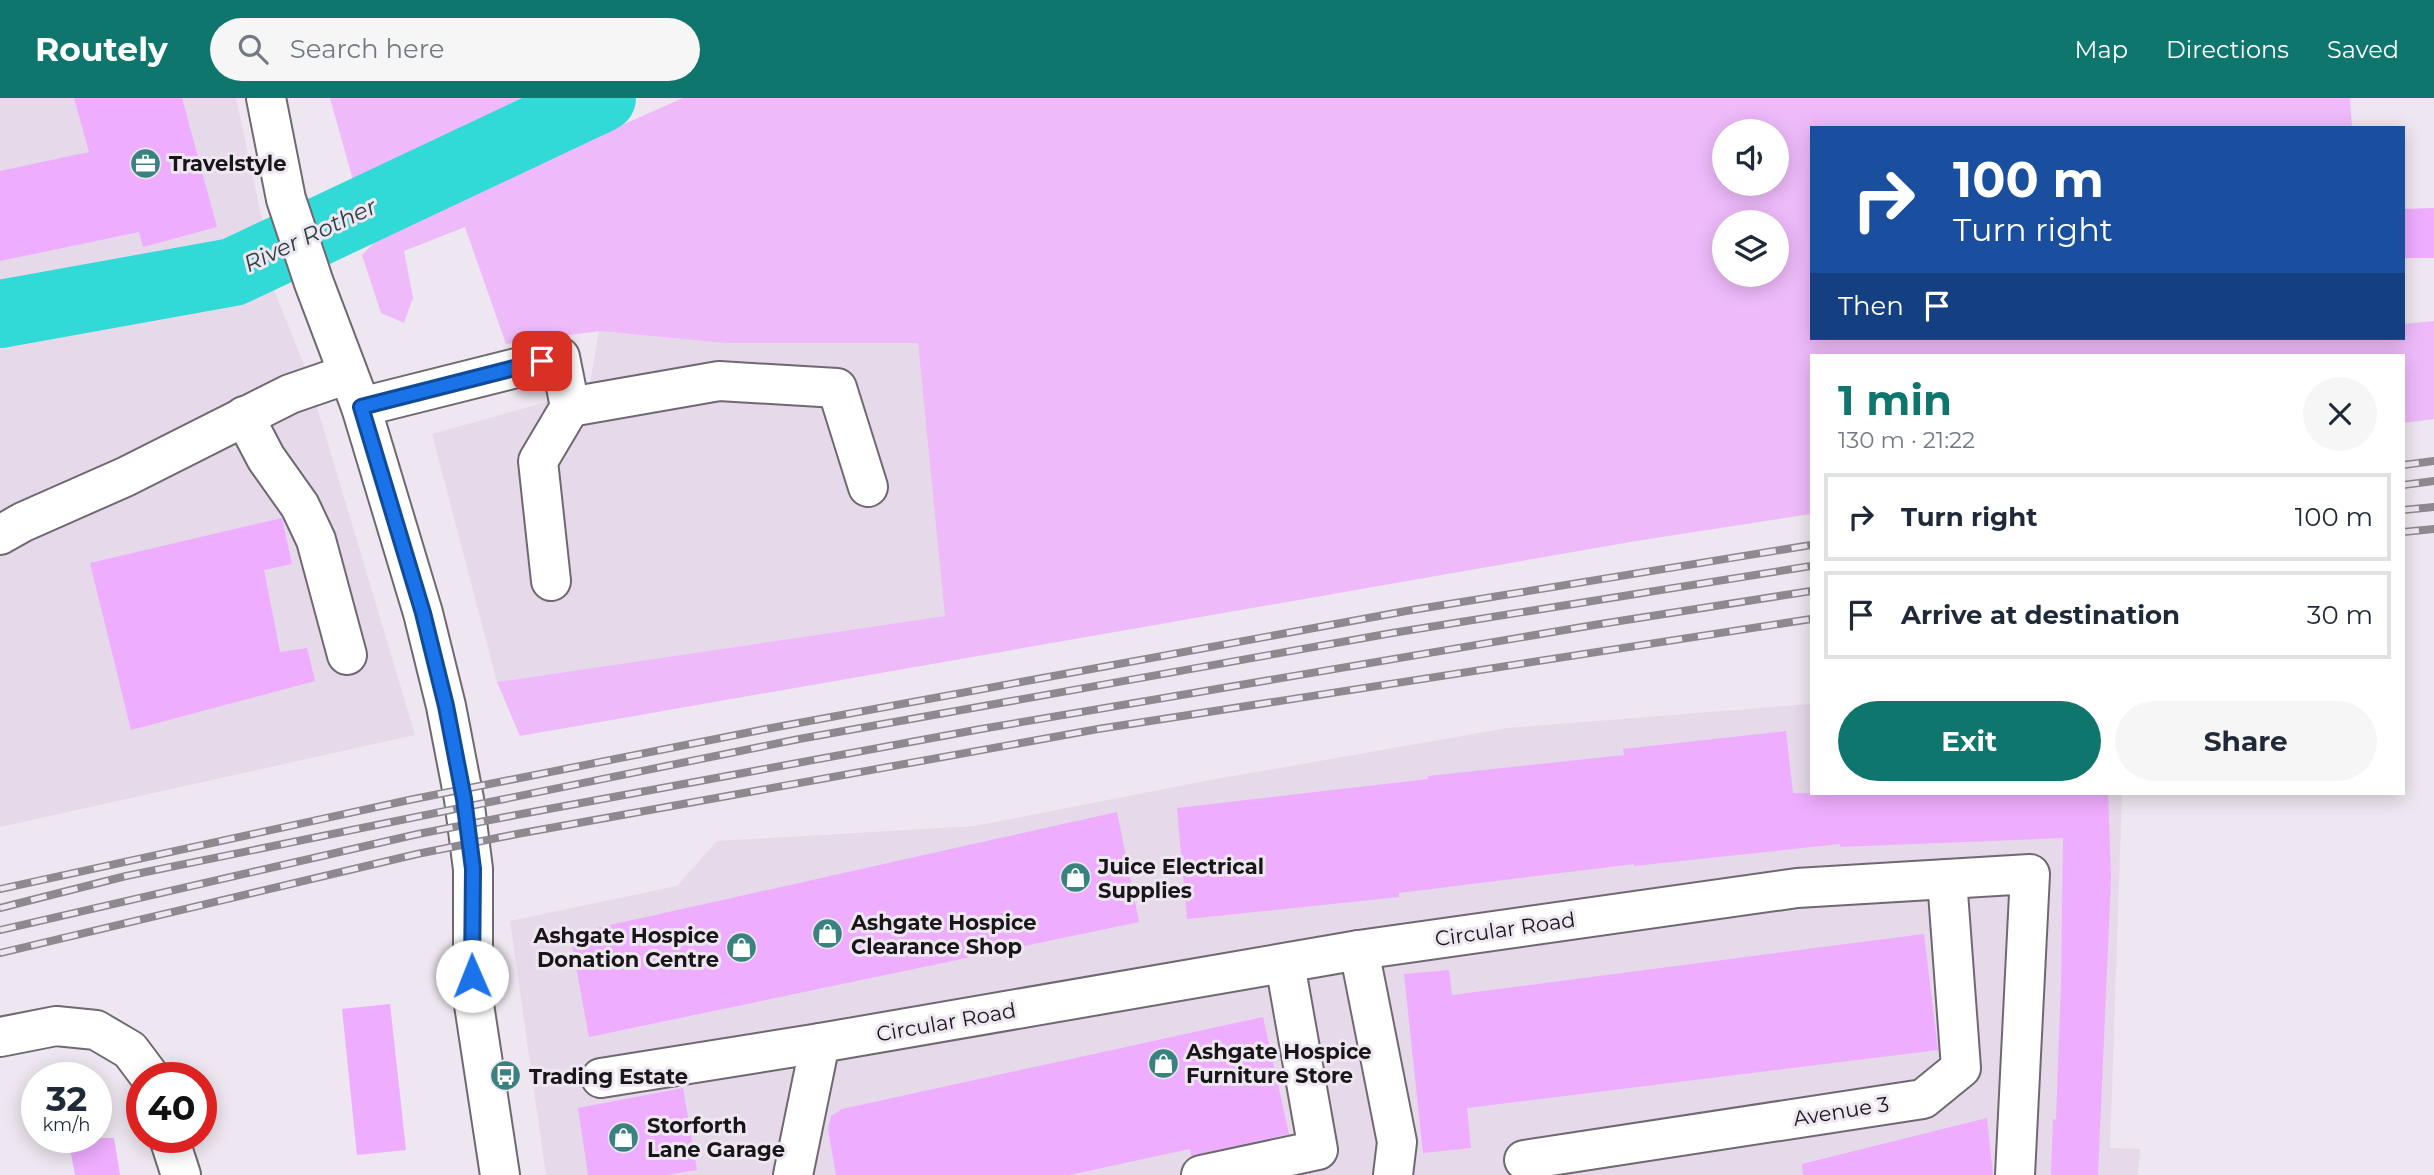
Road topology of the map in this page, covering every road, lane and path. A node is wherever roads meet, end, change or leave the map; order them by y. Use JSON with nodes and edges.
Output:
{"nodes":[{"id":1,"x":266,"y":98,"type":"edge"},
{"id":2,"x":354,"y":390,"type":"junction"},
{"id":3,"x":570,"y":407,"type":"junction"},
{"id":4,"x":244,"y":416,"type":"junction"},
{"id":5,"x":868,"y":487,"type":"dead end"},
{"id":6,"x":0,"y":535,"type":"edge"},
{"id":7,"x":551,"y":581,"type":"dead end"},
{"id":8,"x":347,"y":654,"type":"dead end"},
{"id":9,"x":1947,"y":879,"type":"junction"},
{"id":10,"x":1359,"y":950,"type":"junction"},
{"id":11,"x":1285,"y":964,"type":"junction"},
{"id":12,"x":7,"y":1036,"type":"edge"},
{"id":13,"x":820,"y":1043,"type":"junction"},
{"id":14,"x":139,"y":1062,"type":"edge"},
{"id":15,"x":601,"y":1078,"type":"dead end"},
{"id":16,"x":174,"y":1153,"type":"edge"},
{"id":17,"x":1524,"y":1160,"type":"dead end"},
{"id":18,"x":181,"y":1175,"type":"edge"},
{"id":19,"x":500,"y":1175,"type":"edge"},
{"id":20,"x":793,"y":1175,"type":"edge"},
{"id":21,"x":1201,"y":1175,"type":"edge"},
{"id":22,"x":1392,"y":1175,"type":"edge"},
{"id":23,"x":2015,"y":1175,"type":"edge"}],
"edges":[{"from":1,"to":2,"type":"street"},
{"from":2,"to":3,"type":"street"},
{"from":2,"to":4,"type":"street"},
{"from":2,"to":19,"type":"street"},
{"from":3,"to":5,"type":"street"},
{"from":3,"to":7,"type":"street"},
{"from":4,"to":6,"type":"street"},
{"from":4,"to":8,"type":"street"},
{"from":9,"to":10,"type":"street","name":"Circular Road"},
{"from":9,"to":17,"type":"street","name":"Avenue 3"},
{"from":9,"to":23,"type":"street","name":"Circular Road"},
{"from":10,"to":11,"type":"street","name":"Circular Road"},
{"from":10,"to":22,"type":"street"},
{"from":11,"to":13,"type":"street","name":"Circular Road"},
{"from":11,"to":21,"type":"street"},
{"from":12,"to":14,"type":"street"},
{"from":13,"to":15,"type":"street","name":"Circular Road"},
{"from":13,"to":20,"type":"street"},
{"from":16,"to":18,"type":"street"}]}
